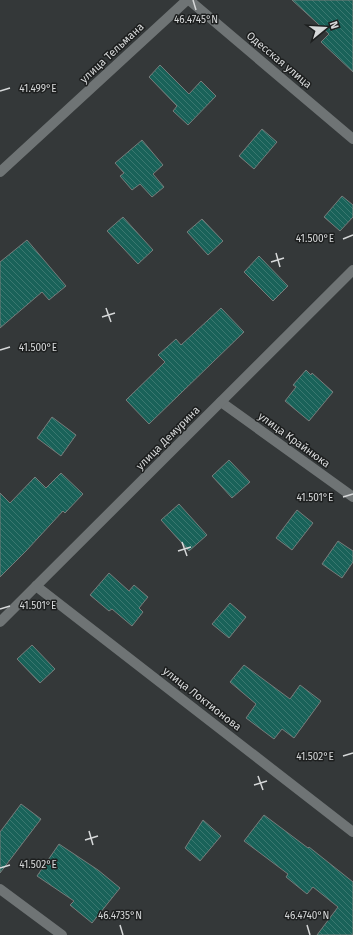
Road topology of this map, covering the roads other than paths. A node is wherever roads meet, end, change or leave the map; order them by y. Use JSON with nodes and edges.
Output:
{"nodes":[{"id":1,"x":188,"y":0,"type":"edge"},
{"id":2,"x":353,"y":138,"type":"edge"},
{"id":3,"x":0,"y":172,"type":"edge"},
{"id":4,"x":353,"y":270,"type":"edge"},
{"id":5,"x":221,"y":402,"type":"junction"},
{"id":6,"x":353,"y":497,"type":"edge"},
{"id":7,"x":36,"y":586,"type":"junction"},
{"id":8,"x":0,"y":622,"type":"edge"},
{"id":9,"x":353,"y":832,"type":"edge"},
{"id":10,"x":0,"y":889,"type":"edge"},
{"id":11,"x":62,"y":935,"type":"edge"}],
"edges":[{"from":1,"to":2,"type":"street","name":"Одесская улица"},
{"from":1,"to":3,"type":"street","name":"улица Тельмана"},
{"from":4,"to":5,"type":"street","name":"улица Демурина"},
{"from":5,"to":6,"type":"street","name":"улица Крайнюка"},
{"from":5,"to":7,"type":"street","name":"улица Демурина"},
{"from":7,"to":8,"type":"street","name":"улица Демурина"},
{"from":7,"to":9,"type":"street","name":"улица Локтионова"},
{"from":10,"to":11,"type":"street"}]}
